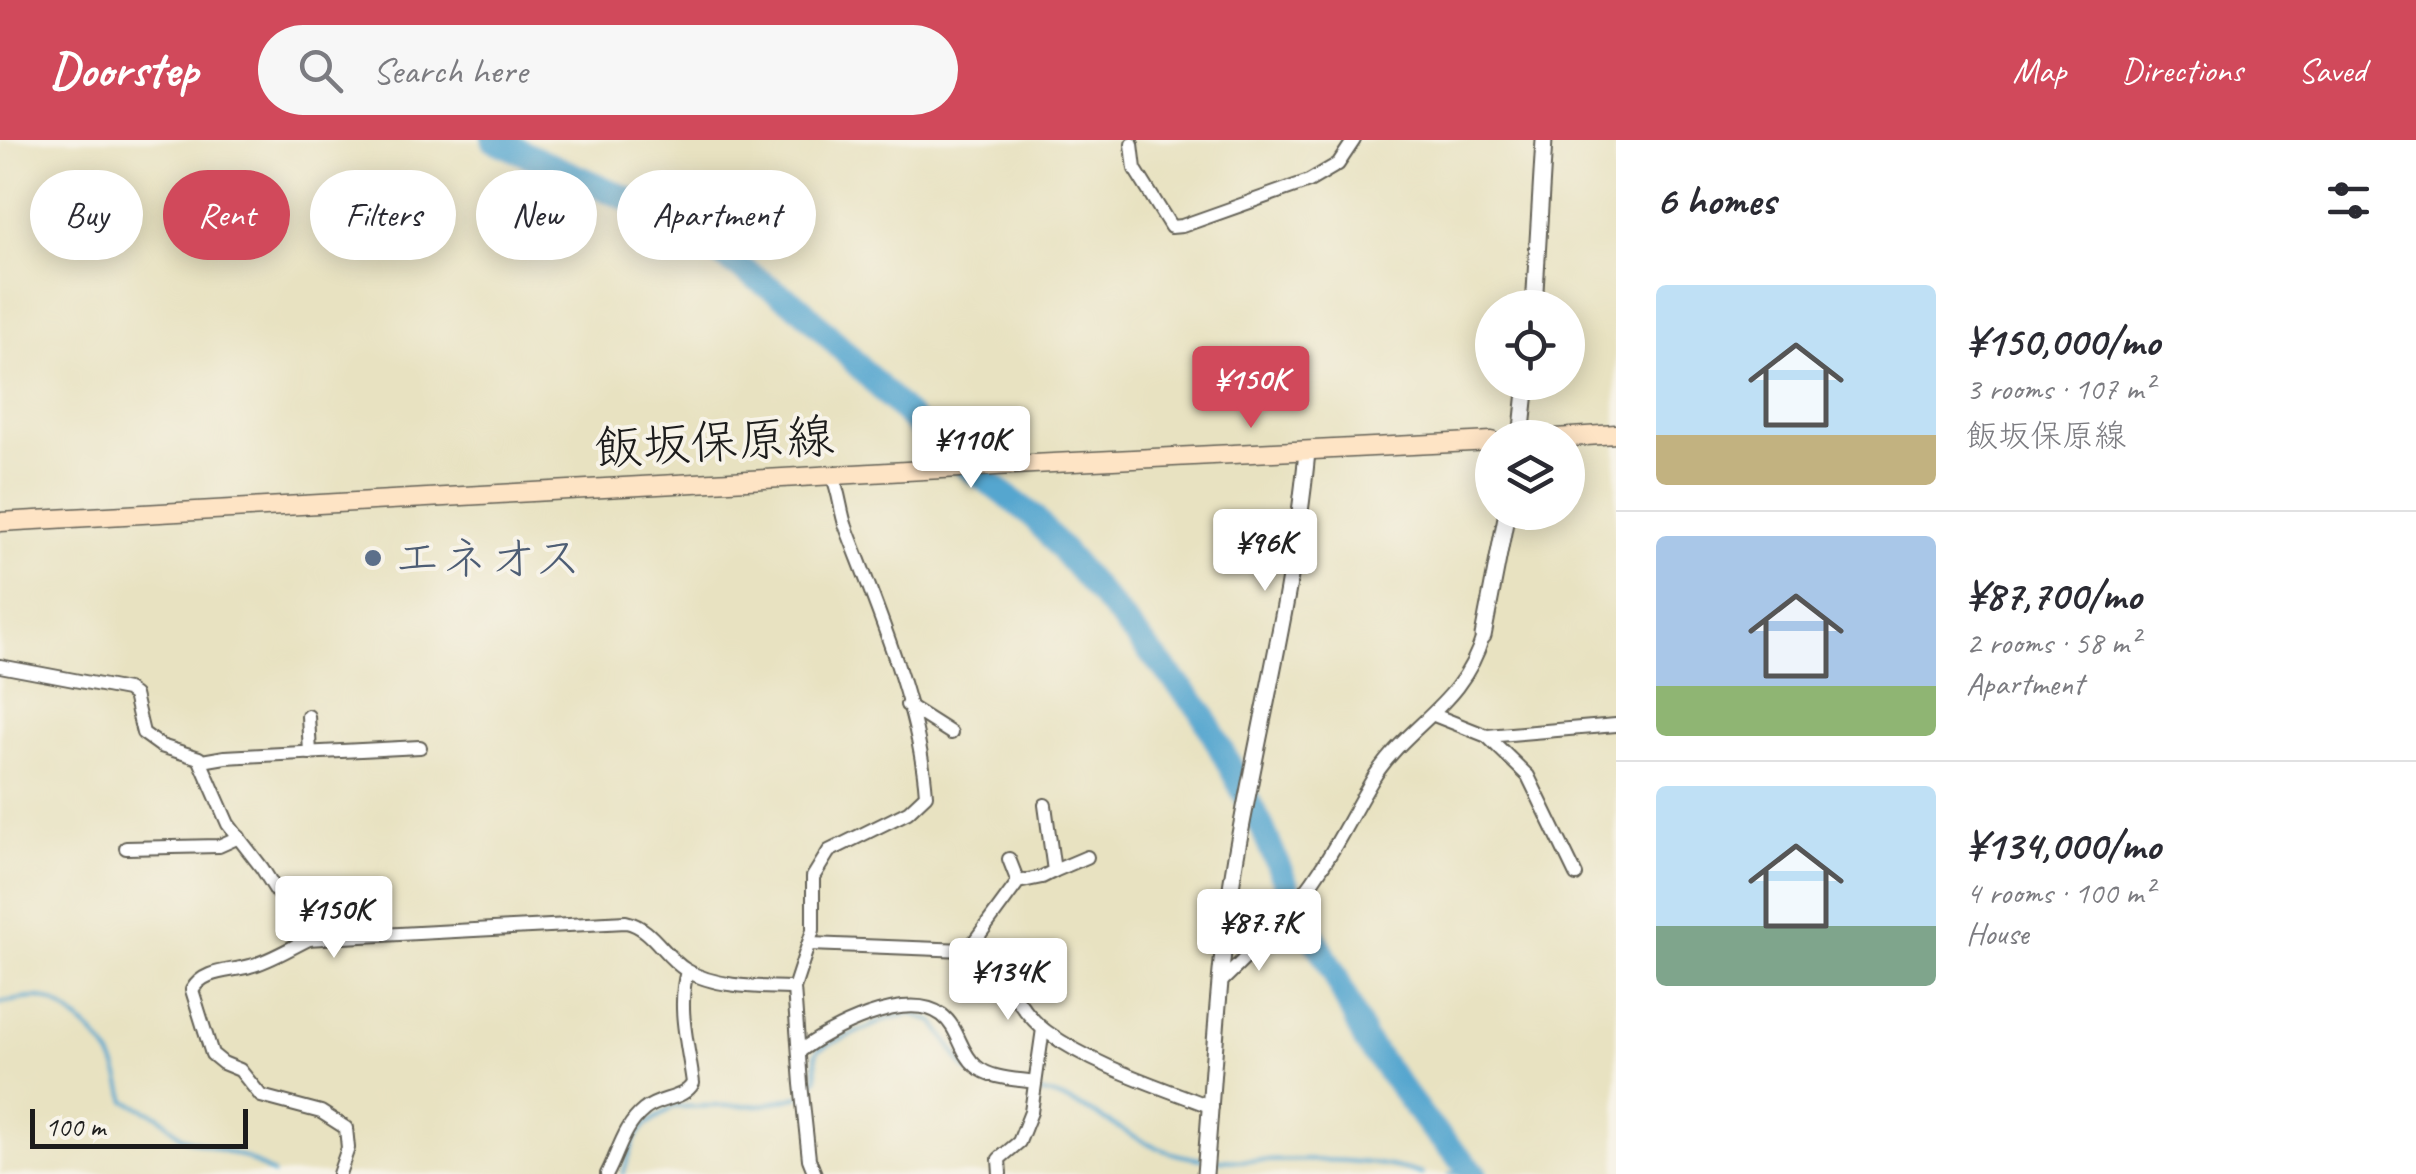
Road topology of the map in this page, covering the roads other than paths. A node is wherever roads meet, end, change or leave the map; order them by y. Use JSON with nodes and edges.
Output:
{"nodes":[{"id":1,"x":1354,"y":140,"type":"edge"},
{"id":2,"x":1544,"y":140,"type":"edge"},
{"id":3,"x":1132,"y":144,"type":"dead end"},
{"id":4,"x":1535,"y":290,"type":"edge"},
{"id":5,"x":1616,"y":434,"type":"edge"},
{"id":6,"x":1585,"y":436,"type":"edge"},
{"id":7,"x":1475,"y":442,"type":"edge"},
{"id":8,"x":1306,"y":452,"type":"junction"},
{"id":9,"x":832,"y":475,"type":"junction"},
{"id":10,"x":0,"y":522,"type":"edge"},
{"id":11,"x":1504,"y":530,"type":"edge"},
{"id":12,"x":1483,"y":636,"type":"joint"},
{"id":13,"x":0,"y":666,"type":"edge"},
{"id":14,"x":908,"y":705,"type":"junction"},
{"id":15,"x":1434,"y":715,"type":"junction"},
{"id":16,"x":308,"y":716,"type":"dead end"},
{"id":17,"x":1616,"y":725,"type":"edge"},
{"id":18,"x":951,"y":732,"type":"dead end"},
{"id":19,"x":1487,"y":736,"type":"junction"},
{"id":20,"x":420,"y":747,"type":"dead end"},
{"id":21,"x":310,"y":752,"type":"junction"},
{"id":22,"x":202,"y":761,"type":"junction"},
{"id":23,"x":1045,"y":805,"type":"dead end"},
{"id":24,"x":238,"y":837,"type":"junction"},
{"id":25,"x":126,"y":848,"type":"dead end"},
{"id":26,"x":1088,"y":857,"type":"dead end"},
{"id":27,"x":1009,"y":859,"type":"dead end"},
{"id":28,"x":1054,"y":871,"type":"junction"},
{"id":29,"x":1576,"y":875,"type":"dead end"},
{"id":30,"x":1018,"y":882,"type":"junction"},
{"id":31,"x":309,"y":940,"type":"junction"},
{"id":32,"x":810,"y":944,"type":"junction"},
{"id":33,"x":972,"y":952,"type":"junction"},
{"id":34,"x":687,"y":971,"type":"junction"},
{"id":35,"x":1221,"y":982,"type":"junction"},
{"id":36,"x":794,"y":988,"type":"junction"},
{"id":37,"x":1043,"y":1029,"type":"junction"},
{"id":38,"x":799,"y":1052,"type":"junction"},
{"id":39,"x":1034,"y":1089,"type":"junction"},
{"id":40,"x":1212,"y":1107,"type":"junction"},
{"id":41,"x":1205,"y":1173,"type":"edge"},
{"id":42,"x":339,"y":1174,"type":"edge"},
{"id":43,"x":607,"y":1174,"type":"edge"},
{"id":44,"x":814,"y":1174,"type":"edge"},
{"id":45,"x":1000,"y":1174,"type":"edge"}],
"edges":[{"from":1,"to":3,"type":"street"},
{"from":2,"to":4,"type":"street"},
{"from":5,"to":6,"type":"main road"},
{"from":7,"to":8,"type":"main road","name":"飯坂保原線"},
{"from":8,"to":9,"type":"main road","name":"飯坂保原線"},
{"from":8,"to":35,"type":"street"},
{"from":9,"to":10,"type":"main road","name":"飯坂保原線"},
{"from":9,"to":14,"type":"street"},
{"from":11,"to":12,"type":"street"},
{"from":12,"to":15,"type":"street"},
{"from":13,"to":22,"type":"street"},
{"from":14,"to":18,"type":"street"},
{"from":14,"to":32,"type":"street"},
{"from":15,"to":19,"type":"street"},
{"from":15,"to":35,"type":"street"},
{"from":16,"to":21,"type":"street"},
{"from":17,"to":19,"type":"street"},
{"from":19,"to":29,"type":"street"},
{"from":20,"to":21,"type":"street"},
{"from":21,"to":22,"type":"street"},
{"from":22,"to":24,"type":"street"},
{"from":23,"to":28,"type":"street"},
{"from":24,"to":25,"type":"street"},
{"from":24,"to":31,"type":"street"},
{"from":26,"to":28,"type":"street"},
{"from":27,"to":30,"type":"street"},
{"from":28,"to":30,"type":"street"},
{"from":30,"to":33,"type":"street"},
{"from":31,"to":34,"type":"street"},
{"from":31,"to":42,"type":"street"},
{"from":32,"to":33,"type":"street"},
{"from":32,"to":36,"type":"street"},
{"from":33,"to":37,"type":"street"},
{"from":34,"to":36,"type":"street"},
{"from":34,"to":43,"type":"street"},
{"from":35,"to":40,"type":"street"},
{"from":36,"to":38,"type":"street"},
{"from":37,"to":39,"type":"street"},
{"from":37,"to":40,"type":"street"},
{"from":38,"to":39,"type":"street"},
{"from":38,"to":44,"type":"street"},
{"from":39,"to":45,"type":"street"},
{"from":40,"to":41,"type":"street"}]}
